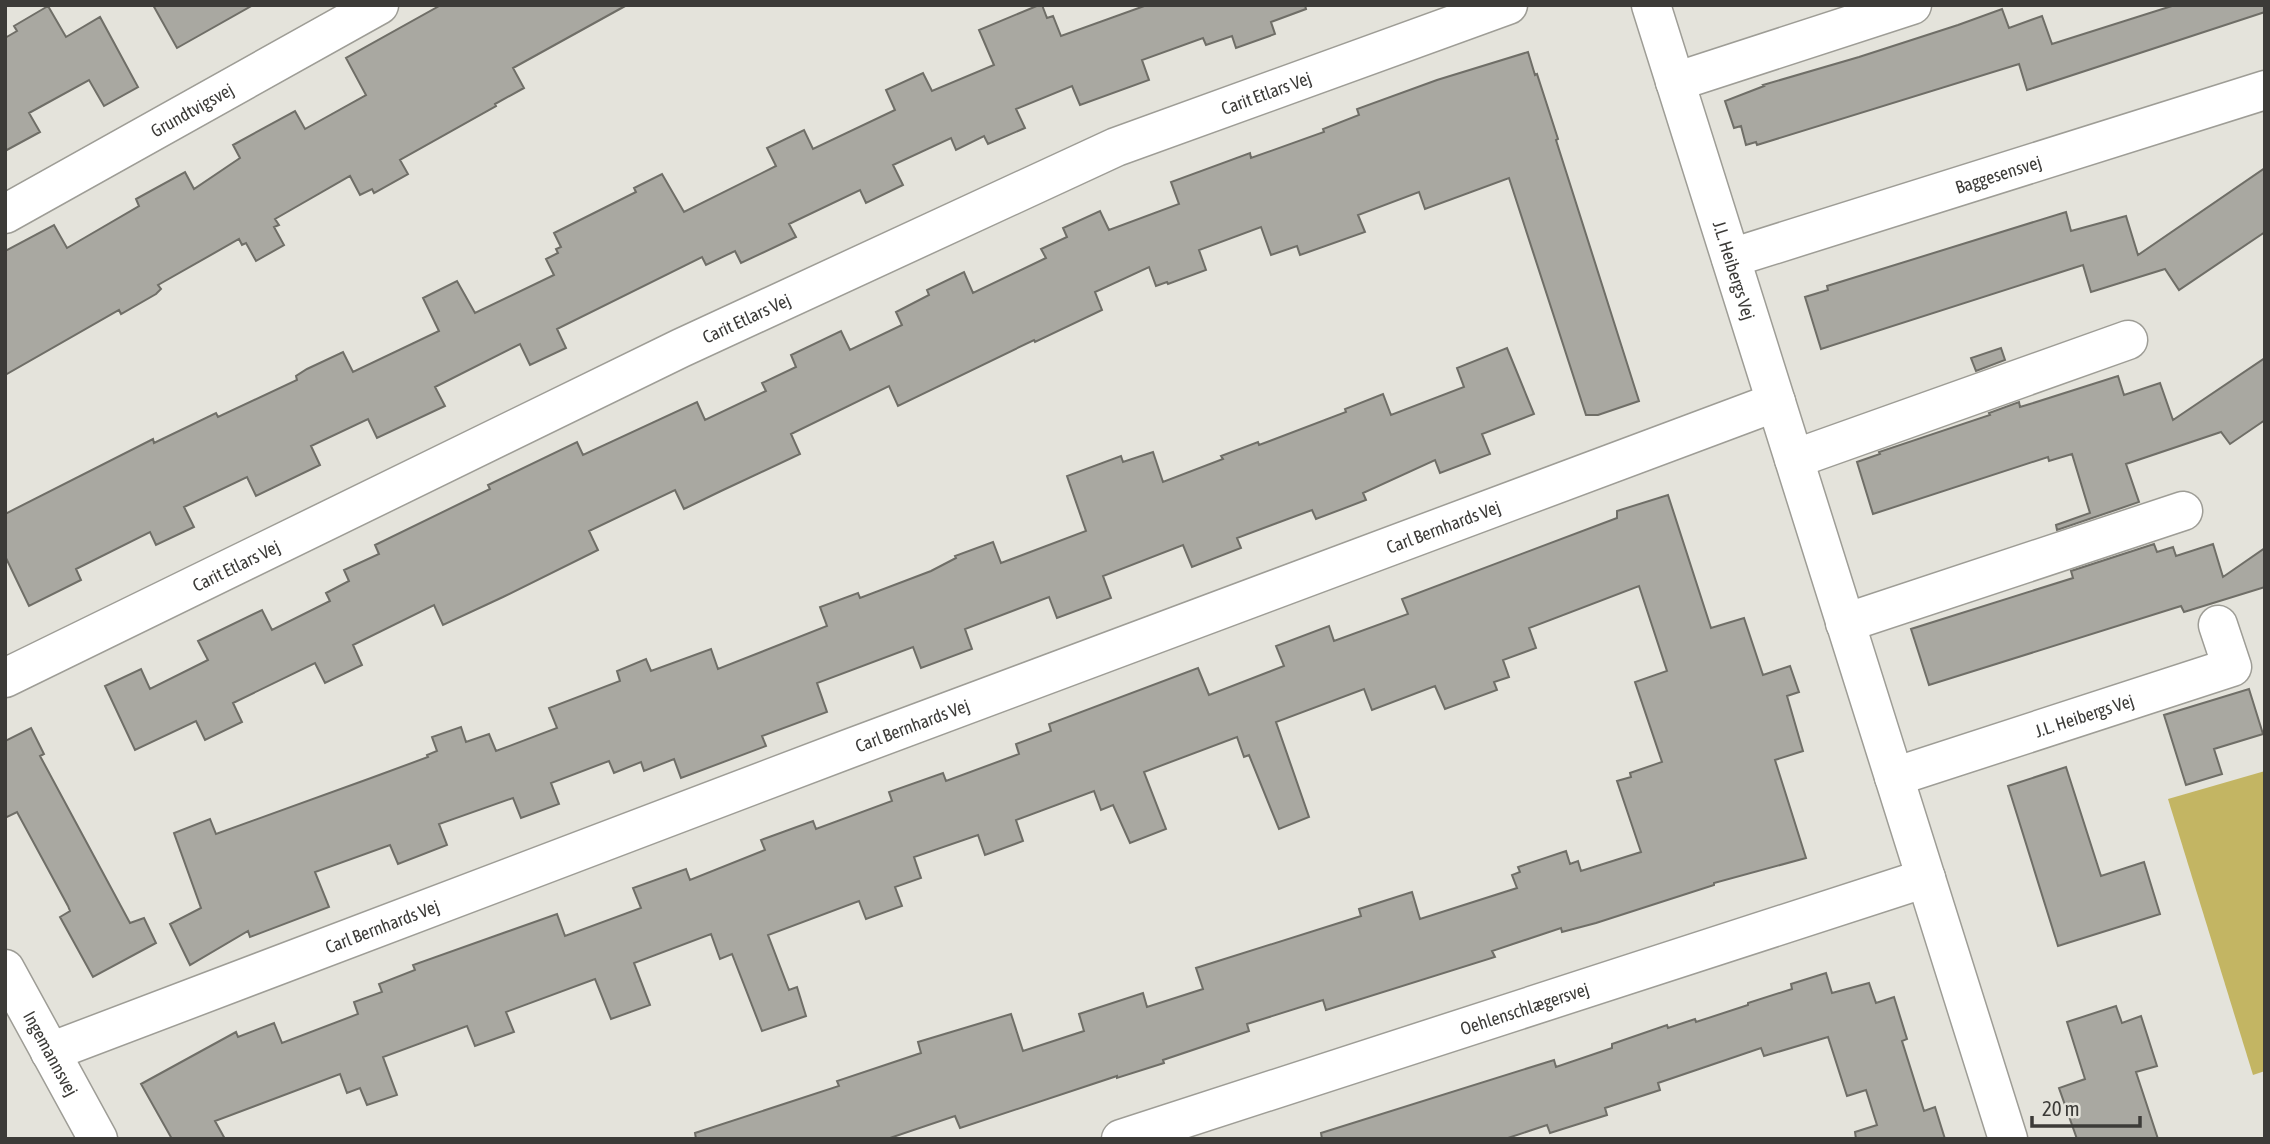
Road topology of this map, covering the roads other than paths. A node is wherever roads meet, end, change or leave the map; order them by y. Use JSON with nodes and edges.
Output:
{"nodes":[{"id":1,"x":379,"y":5,"type":"edge"},
{"id":2,"x":1508,"y":5,"type":"edge"},
{"id":3,"x":1651,"y":5,"type":"edge"},
{"id":4,"x":1912,"y":5,"type":"edge"},
{"id":5,"x":1675,"y":82,"type":"junction"},
{"id":6,"x":2265,"y":90,"type":"edge"},
{"id":7,"x":5,"y":214,"type":"edge"},
{"id":8,"x":1731,"y":258,"type":"junction"},
{"id":9,"x":2128,"y":340,"type":"dead end"},
{"id":10,"x":1776,"y":402,"type":"junction"},
{"id":11,"x":1794,"y":459,"type":"junction"},
{"id":12,"x":2183,"y":511,"type":"dead end"},
{"id":13,"x":1845,"y":623,"type":"junction"},
{"id":14,"x":2218,"y":625,"type":"dead end"},
{"id":15,"x":5,"y":678,"type":"edge"},
{"id":16,"x":1894,"y":777,"type":"junction"},
{"id":17,"x":1926,"y":878,"type":"junction"},
{"id":18,"x":5,"y":969,"type":"edge"},
{"id":19,"x":50,"y":1052,"type":"junction"},
{"id":20,"x":98,"y":1139,"type":"edge"},
{"id":21,"x":1121,"y":1139,"type":"edge"},
{"id":22,"x":2008,"y":1139,"type":"edge"}],
"edges":[{"from":1,"to":7,"type":"street","name":"Grundtvigsvej"},
{"from":2,"to":15,"type":"street","name":"Carit Etlars Vej"},
{"from":3,"to":5,"type":"street","name":"J.L. Heibergs Vej"},
{"from":4,"to":5,"type":"street"},
{"from":5,"to":8,"type":"street","name":"J.L. Heibergs Vej"},
{"from":6,"to":8,"type":"street","name":"Baggesensvej"},
{"from":8,"to":10,"type":"street","name":"J.L. Heibergs Vej"},
{"from":9,"to":11,"type":"street"},
{"from":10,"to":11,"type":"street","name":"J.L. Heibergs Vej"},
{"from":10,"to":19,"type":"street","name":"Carl Bernhards Vej"},
{"from":11,"to":13,"type":"street","name":"J.L. Heibergs Vej"},
{"from":12,"to":13,"type":"street"},
{"from":13,"to":16,"type":"street","name":"J.L. Heibergs Vej"},
{"from":14,"to":16,"type":"street","name":"J.L. Heibergs Vej"},
{"from":16,"to":17,"type":"street","name":"J.L. Heibergs Vej"},
{"from":17,"to":21,"type":"street","name":"Oehlenschlægersvej"},
{"from":17,"to":22,"type":"street","name":"J.L. Heibergs Vej"},
{"from":18,"to":19,"type":"street","name":"Ingemannsvej"},
{"from":19,"to":20,"type":"street","name":"Ingemannsvej"}]}
